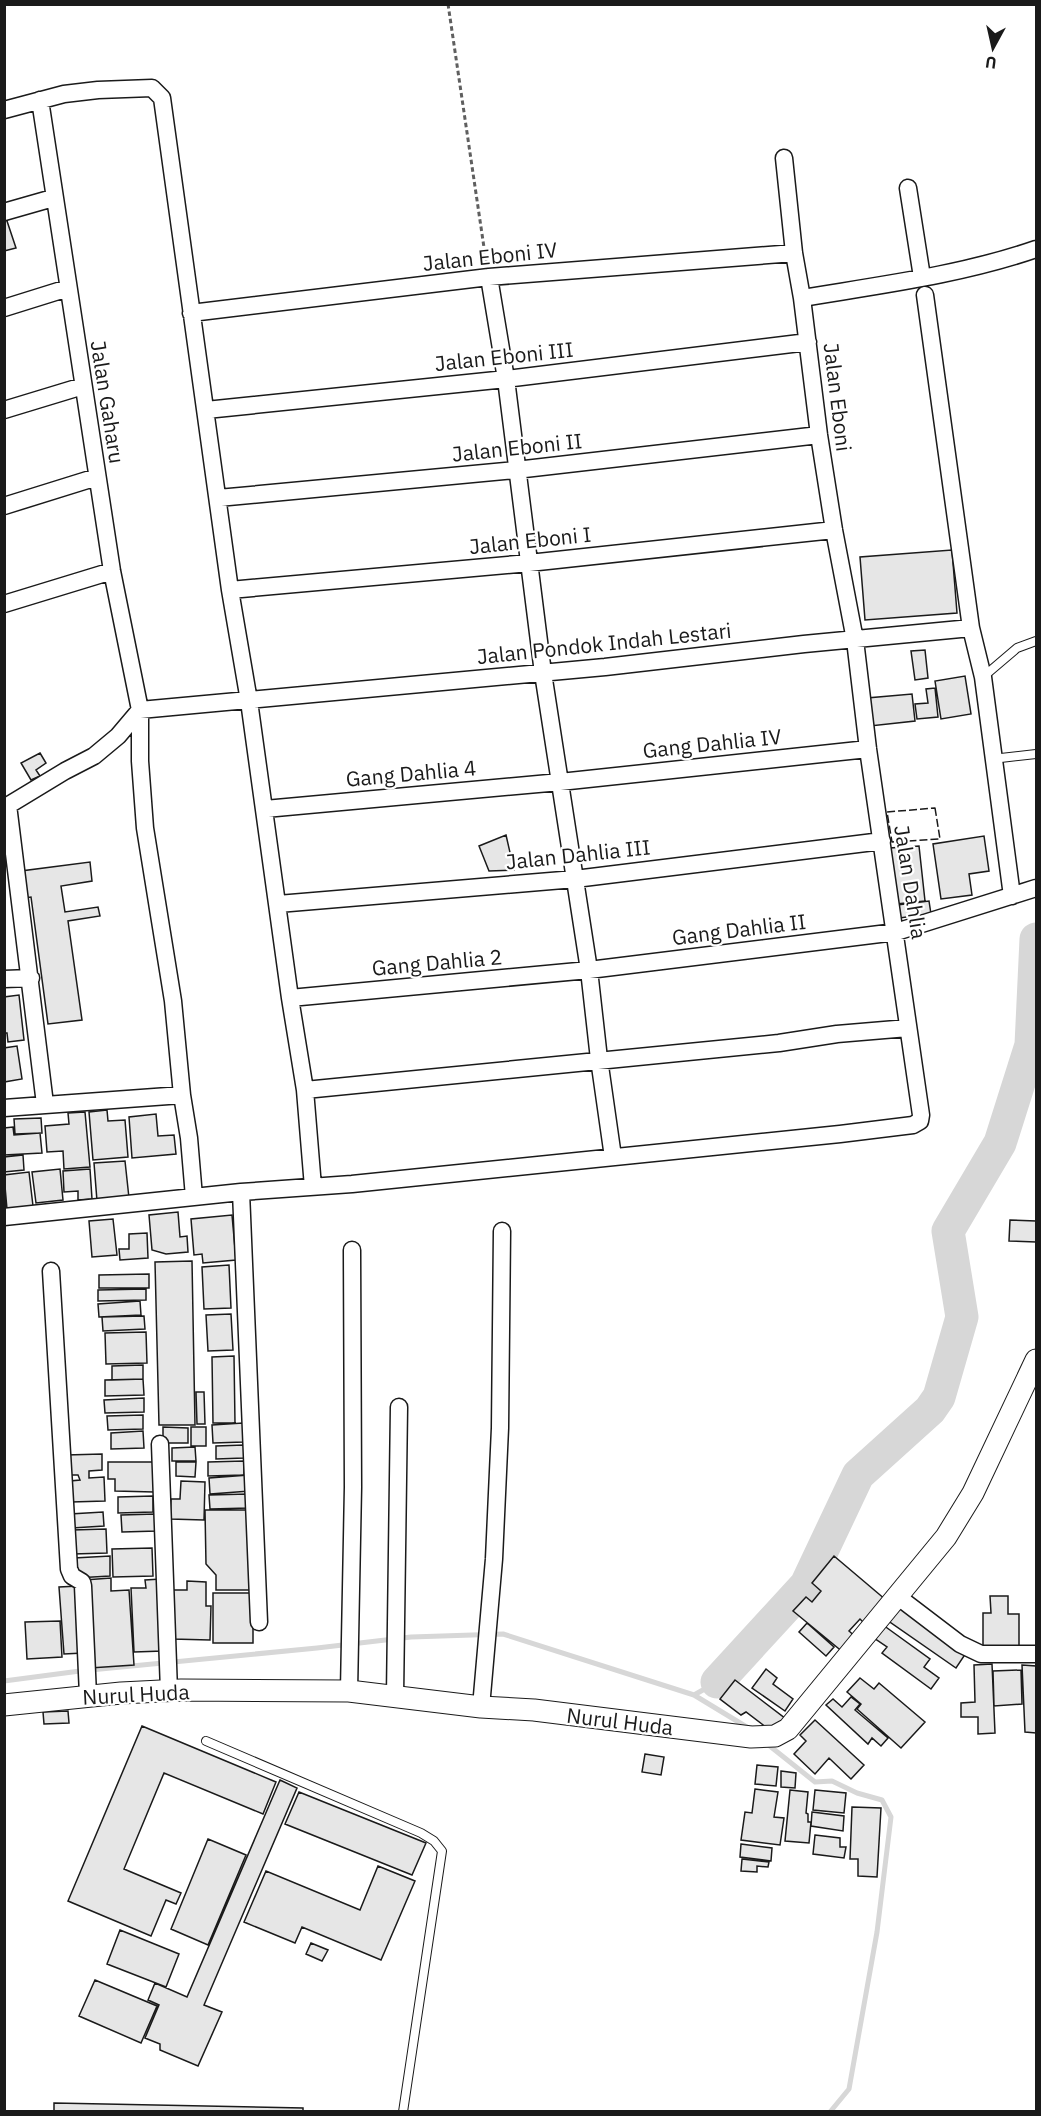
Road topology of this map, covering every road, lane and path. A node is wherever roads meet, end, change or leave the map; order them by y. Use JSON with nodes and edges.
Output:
{"nodes":[{"id":1,"x":448,"y":4,"type":"edge"},
{"id":2,"x":40,"y":100,"type":"junction"},
{"id":3,"x":4,"y":110,"type":"edge"},
{"id":4,"x":784,"y":158,"type":"dead end"},
{"id":5,"x":908,"y":188,"type":"dead end"},
{"id":6,"x":53,"y":198,"type":"junction"},
{"id":7,"x":4,"y":213,"type":"edge"},
{"id":8,"x":1036,"y":249,"type":"edge"},
{"id":9,"x":794,"y":253,"type":"junction"},
{"id":10,"x":922,"y":277,"type":"junction"},
{"id":11,"x":489,"y":278,"type":"junction"},
{"id":12,"x":68,"y":288,"type":"junction"},
{"id":13,"x":925,"y":295,"type":"dead end"},
{"id":14,"x":802,"y":298,"type":"junction"},
{"id":15,"x":4,"y":308,"type":"edge"},
{"id":16,"x":191,"y":313,"type":"junction"},
{"id":17,"x":808,"y":342,"type":"junction"},
{"id":18,"x":506,"y":379,"type":"junction"},
{"id":19,"x":83,"y":386,"type":"junction"},
{"id":20,"x":4,"y":410,"type":"edge"},
{"id":21,"x":206,"y":410,"type":"junction"},
{"id":22,"x":819,"y":435,"type":"junction"},
{"id":23,"x":516,"y":470,"type":"junction"},
{"id":24,"x":97,"y":477,"type":"junction"},
{"id":25,"x":218,"y":498,"type":"junction"},
{"id":26,"x":4,"y":506,"type":"edge"},
{"id":27,"x":834,"y":530,"type":"junction"},
{"id":28,"x":528,"y":563,"type":"junction"},
{"id":29,"x":112,"y":571,"type":"junction"},
{"id":30,"x":230,"y":590,"type":"junction"},
{"id":31,"x":4,"y":604,"type":"edge"},
{"id":32,"x":971,"y":628,"type":"junction"},
{"id":33,"x":855,"y":640,"type":"junction"},
{"id":34,"x":1036,"y":641,"type":"edge"},
{"id":35,"x":543,"y":673,"type":"junction"},
{"id":36,"x":983,"y":677,"type":"junction"},
{"id":37,"x":249,"y":701,"type":"junction"},
{"id":38,"x":140,"y":710,"type":"junction"},
{"id":39,"x":868,"y":749,"type":"junction"},
{"id":40,"x":1036,"y":754,"type":"edge"},
{"id":41,"x":992,"y":759,"type":"junction"},
{"id":42,"x":560,"y":782,"type":"junction"},
{"id":43,"x":6,"y":807,"type":"edge"},
{"id":44,"x":265,"y":809,"type":"junction"},
{"id":45,"x":882,"y":841,"type":"junction"},
{"id":46,"x":575,"y":879,"type":"junction"},
{"id":47,"x":1036,"y":888,"type":"edge"},
{"id":48,"x":1012,"y":896,"type":"junction"},
{"id":49,"x":278,"y":904,"type":"junction"},
{"id":50,"x":896,"y":932,"type":"junction"},
{"id":51,"x":588,"y":970,"type":"junction"},
{"id":52,"x":31,"y":978,"type":"junction"},
{"id":53,"x":4,"y":979,"type":"edge"},
{"id":54,"x":290,"y":998,"type":"junction"},
{"id":55,"x":908,"y":1028,"type":"junction"},
{"id":56,"x":598,"y":1059,"type":"junction"},
{"id":57,"x":305,"y":1090,"type":"junction"},
{"id":58,"x":182,"y":1095,"type":"junction"},
{"id":59,"x":45,"y":1104,"type":"junction"},
{"id":60,"x":4,"y":1108,"type":"edge"},
{"id":61,"x":613,"y":1157,"type":"junction"},
{"id":62,"x":313,"y":1187,"type":"junction"},
{"id":63,"x":242,"y":1192,"type":"junction"},
{"id":64,"x":194,"y":1197,"type":"junction"},
{"id":65,"x":4,"y":1217,"type":"edge"},
{"id":66,"x":502,"y":1231,"type":"dead end"},
{"id":67,"x":352,"y":1250,"type":"dead end"},
{"id":68,"x":51,"y":1271,"type":"dead end"},
{"id":69,"x":1036,"y":1360,"type":"edge"},
{"id":70,"x":1029,"y":1393,"type":"edge"},
{"id":71,"x":399,"y":1407,"type":"dead end"},
{"id":72,"x":160,"y":1444,"type":"dead end"},
{"id":73,"x":897,"y":1596,"type":"junction"},
{"id":74,"x":260,"y":1622,"type":"dead end"},
{"id":75,"x":1036,"y":1654,"type":"edge"},
{"id":76,"x":169,"y":1687,"type":"junction"},
{"id":77,"x":87,"y":1689,"type":"junction"},
{"id":78,"x":349,"y":1691,"type":"junction"},
{"id":79,"x":394,"y":1696,"type":"junction"},
{"id":80,"x":4,"y":1705,"type":"edge"},
{"id":81,"x":481,"y":1707,"type":"junction"},
{"id":82,"x":206,"y":1741,"type":"dead end"},
{"id":83,"x":403,"y":2112,"type":"edge"}],
"edges":[{"from":1,"to":11,"type":"path"},
{"from":2,"to":3,"type":"street"},
{"from":2,"to":6,"type":"street","name":"Jalan Gaharu"},
{"from":2,"to":16,"type":"street"},
{"from":4,"to":9,"type":"street","name":"Jalan Eboni"},
{"from":5,"to":10,"type":"street"},
{"from":6,"to":7,"type":"street"},
{"from":6,"to":12,"type":"street","name":"Jalan Gaharu"},
{"from":8,"to":10,"type":"street"},
{"from":9,"to":11,"type":"street","name":"Jalan Eboni IV"},
{"from":9,"to":14,"type":"street","name":"Jalan Eboni"},
{"from":10,"to":14,"type":"street"},
{"from":11,"to":16,"type":"street","name":"Jalan Eboni IV"},
{"from":11,"to":18,"type":"street"},
{"from":12,"to":15,"type":"street"},
{"from":12,"to":19,"type":"street","name":"Jalan Gaharu"},
{"from":13,"to":32,"type":"street"},
{"from":14,"to":17,"type":"street","name":"Jalan Eboni"},
{"from":16,"to":21,"type":"street"},
{"from":17,"to":18,"type":"street","name":"Jalan Eboni III"},
{"from":17,"to":22,"type":"street","name":"Jalan Eboni"},
{"from":18,"to":21,"type":"street","name":"Jalan Eboni III"},
{"from":18,"to":23,"type":"street"},
{"from":19,"to":20,"type":"street"},
{"from":19,"to":24,"type":"street","name":"Jalan Gaharu"},
{"from":21,"to":25,"type":"street"},
{"from":22,"to":23,"type":"street","name":"Jalan Eboni II"},
{"from":22,"to":27,"type":"street","name":"Jalan Eboni"},
{"from":23,"to":25,"type":"street","name":"Jalan Eboni II"},
{"from":23,"to":28,"type":"street"},
{"from":24,"to":26,"type":"street"},
{"from":24,"to":29,"type":"street","name":"Jalan Gaharu"},
{"from":25,"to":30,"type":"street"},
{"from":27,"to":28,"type":"street","name":"Jalan Eboni I"},
{"from":27,"to":33,"type":"street","name":"Jalan Eboni"},
{"from":28,"to":30,"type":"street","name":"Jalan Eboni I"},
{"from":28,"to":35,"type":"street"},
{"from":29,"to":31,"type":"street"},
{"from":29,"to":38,"type":"street","name":"Jalan Gaharu"},
{"from":30,"to":37,"type":"street"},
{"from":32,"to":33,"type":"street","name":"Jalan Pondok Indah Lestari"},
{"from":32,"to":36,"type":"street"},
{"from":33,"to":35,"type":"street","name":"Jalan Pondok Indah Lestari"},
{"from":33,"to":39,"type":"street","name":"Jalan Dahlia"},
{"from":34,"to":36,"type":"lane"},
{"from":35,"to":37,"type":"street","name":"Jalan Pondok Indah Lestari"},
{"from":35,"to":42,"type":"street"},
{"from":36,"to":41,"type":"street"},
{"from":37,"to":38,"type":"street","name":"Jalan Pondok Indah Lestari"},
{"from":37,"to":44,"type":"street"},
{"from":38,"to":43,"type":"street"},
{"from":38,"to":58,"type":"street","name":"Jalan Gaharu"},
{"from":39,"to":42,"type":"street","name":"Gang Dahlia IV"},
{"from":39,"to":45,"type":"street","name":"Jalan Dahlia"},
{"from":40,"to":41,"type":"lane"},
{"from":41,"to":48,"type":"street"},
{"from":42,"to":44,"type":"street","name":"Gang Dahlia 4"},
{"from":42,"to":46,"type":"street"},
{"from":43,"to":52,"type":"street"},
{"from":44,"to":49,"type":"street"},
{"from":45,"to":46,"type":"street","name":"Jalan Dahlia III"},
{"from":45,"to":50,"type":"street","name":"Jalan Dahlia"},
{"from":46,"to":49,"type":"street","name":"Jalan Dahlia III"},
{"from":46,"to":51,"type":"street"},
{"from":47,"to":48,"type":"street","name":"Gang Dahlia II"},
{"from":48,"to":50,"type":"street","name":"Gang Dahlia II"},
{"from":49,"to":54,"type":"street"},
{"from":50,"to":51,"type":"street","name":"Gang Dahlia II"},
{"from":50,"to":55,"type":"street","name":"Jalan Dahlia"},
{"from":51,"to":54,"type":"street","name":"Gang Dahlia 2"},
{"from":51,"to":56,"type":"street"},
{"from":52,"to":53,"type":"street"},
{"from":52,"to":59,"type":"street"},
{"from":54,"to":57,"type":"street"},
{"from":55,"to":56,"type":"street"},
{"from":55,"to":61,"type":"street","name":"Jalan Dahlia"},
{"from":56,"to":57,"type":"street"},
{"from":56,"to":61,"type":"street"},
{"from":57,"to":62,"type":"street"},
{"from":58,"to":59,"type":"street"},
{"from":58,"to":64,"type":"street","name":"Jalan Gaharu"},
{"from":59,"to":60,"type":"street"},
{"from":61,"to":62,"type":"street"},
{"from":62,"to":63,"type":"street"},
{"from":63,"to":64,"type":"street"},
{"from":63,"to":74,"type":"street"},
{"from":64,"to":65,"type":"street"},
{"from":66,"to":81,"type":"street"},
{"from":67,"to":78,"type":"street"},
{"from":68,"to":77,"type":"street"},
{"from":69,"to":70,"type":"street","name":"Nurul Huda"},
{"from":70,"to":73,"type":"street","name":"Nurul Huda"},
{"from":71,"to":79,"type":"street"},
{"from":72,"to":76,"type":"street"},
{"from":73,"to":75,"type":"street"},
{"from":73,"to":81,"type":"street","name":"Nurul Huda"},
{"from":76,"to":77,"type":"street","name":"Nurul Huda"},
{"from":76,"to":78,"type":"street","name":"Nurul Huda"},
{"from":77,"to":80,"type":"street","name":"Nurul Huda"},
{"from":78,"to":79,"type":"street","name":"Nurul Huda"},
{"from":79,"to":81,"type":"street","name":"Nurul Huda"},
{"from":82,"to":83,"type":"lane"}]}
